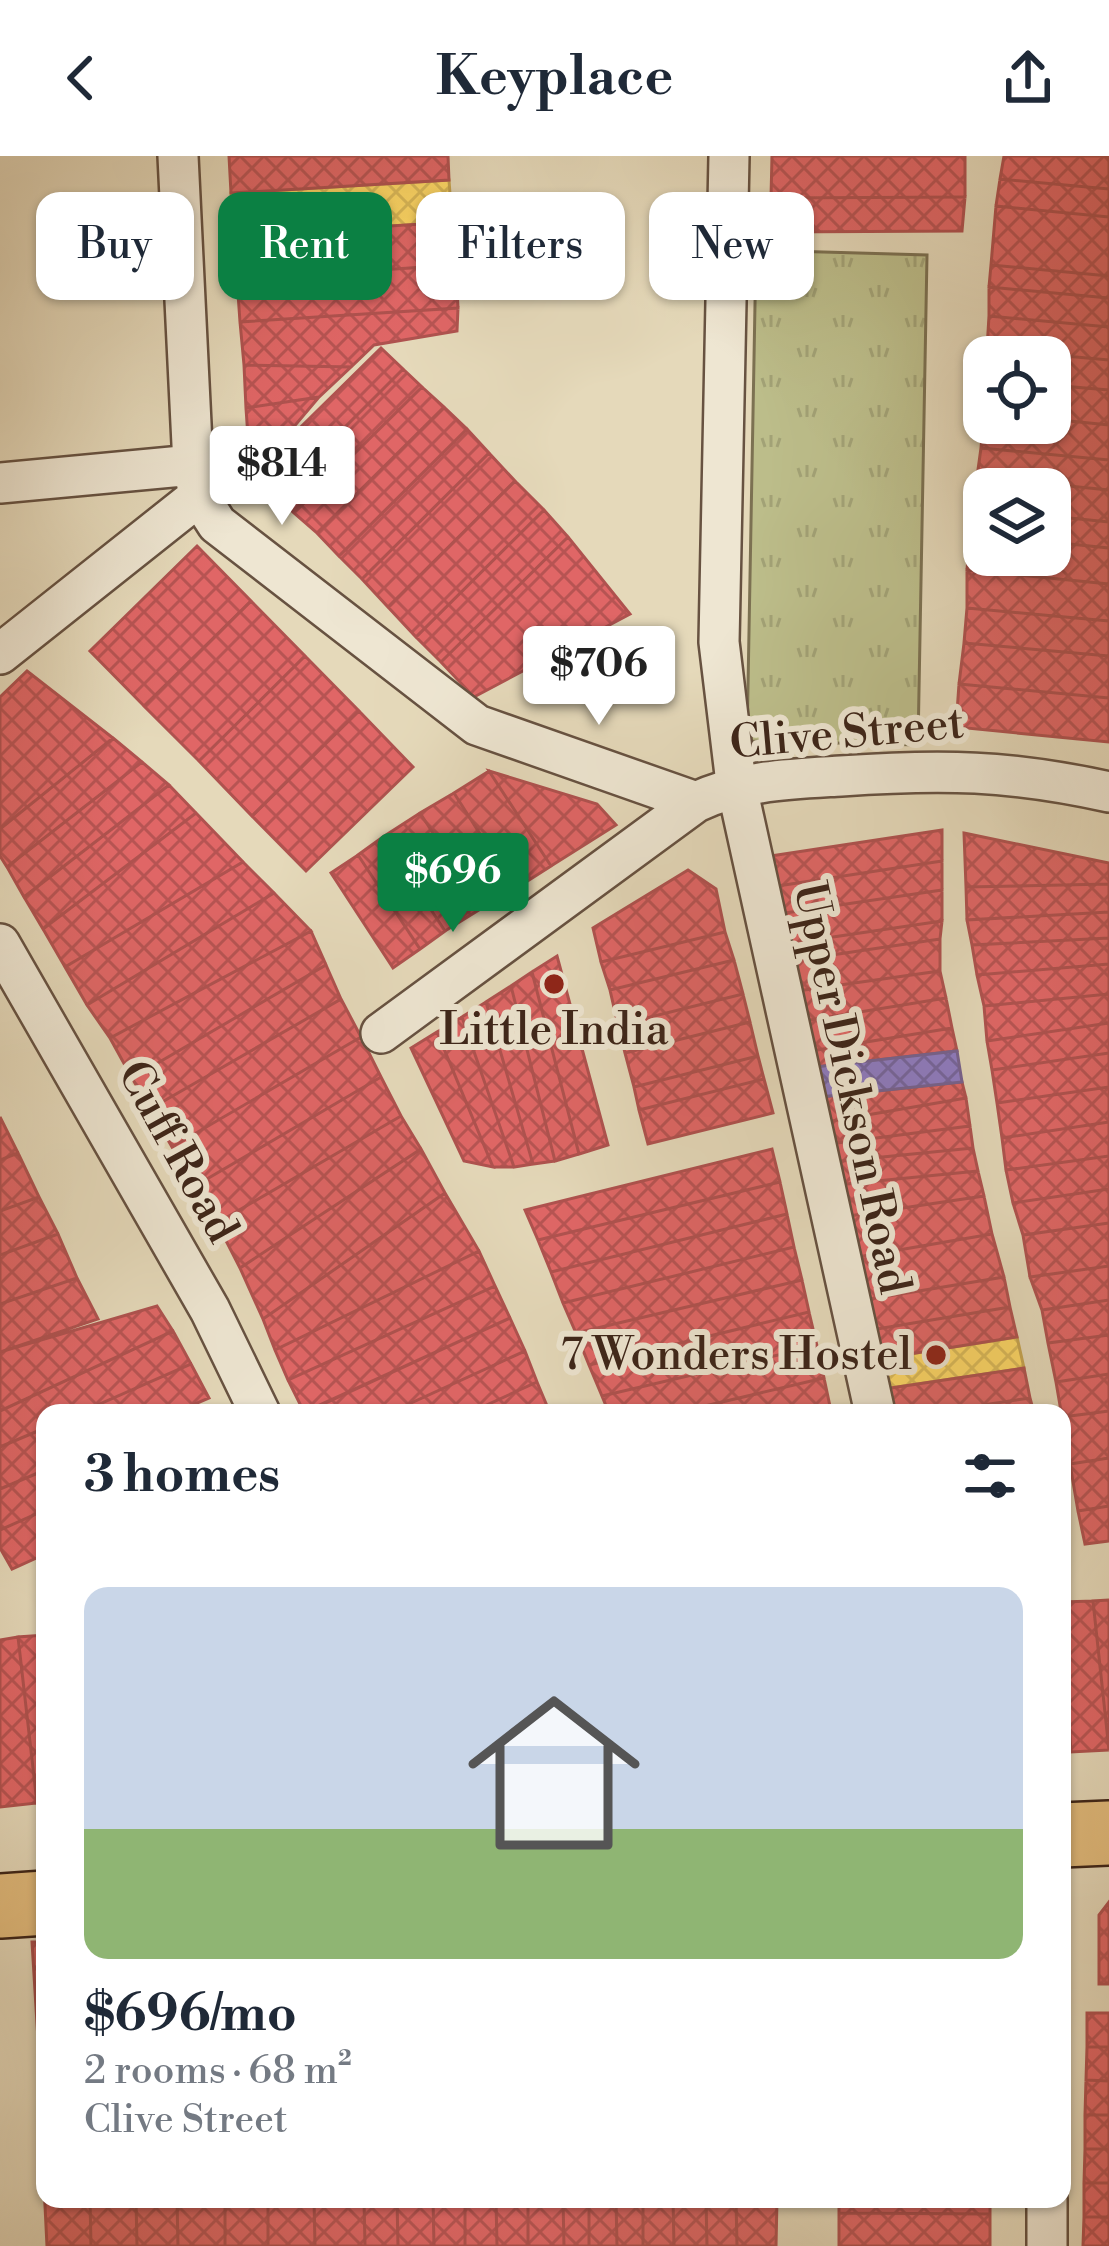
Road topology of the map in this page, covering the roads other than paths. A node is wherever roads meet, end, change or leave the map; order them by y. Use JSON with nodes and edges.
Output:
{"nodes":[{"id":1,"x":178,"y":156,"type":"edge"},
{"id":2,"x":729,"y":156,"type":"edge"},
{"id":3,"x":196,"y":481,"type":"junction"},
{"id":4,"x":0,"y":483,"type":"edge"},
{"id":5,"x":0,"y":655,"type":"edge"},
{"id":6,"x":736,"y":783,"type":"junction"},
{"id":7,"x":1109,"y":792,"type":"edge"},
{"id":8,"x":696,"y":802,"type":"junction"},
{"id":9,"x":0,"y":944,"type":"edge"},
{"id":10,"x":381,"y":1033,"type":"dead end"},
{"id":11,"x":256,"y":1404,"type":"edge"},
{"id":12,"x":873,"y":1404,"type":"edge"},
{"id":13,"x":1109,"y":1833,"type":"edge"},
{"id":14,"x":1071,"y":1835,"type":"edge"},
{"id":15,"x":36,"y":1904,"type":"edge"},
{"id":16,"x":0,"y":1906,"type":"edge"},
{"id":17,"x":1047,"y":2208,"type":"edge"},
{"id":18,"x":1047,"y":2246,"type":"edge"}],
"edges":[{"from":1,"to":3,"type":"street"},
{"from":2,"to":6,"type":"street","name":"Upper Dickson Road"},
{"from":3,"to":4,"type":"street"},
{"from":3,"to":5,"type":"street"},
{"from":3,"to":8,"type":"street"},
{"from":6,"to":7,"type":"street","name":"Clive Street"},
{"from":6,"to":8,"type":"street","name":"Clive Street"},
{"from":6,"to":12,"type":"street","name":"Upper Dickson Road"},
{"from":8,"to":10,"type":"street","name":"Clive Street"},
{"from":9,"to":11,"type":"street","name":"Cuff Road"},
{"from":13,"to":14,"type":"main road"},
{"from":15,"to":16,"type":"main road"},
{"from":17,"to":18,"type":"street"}]}
